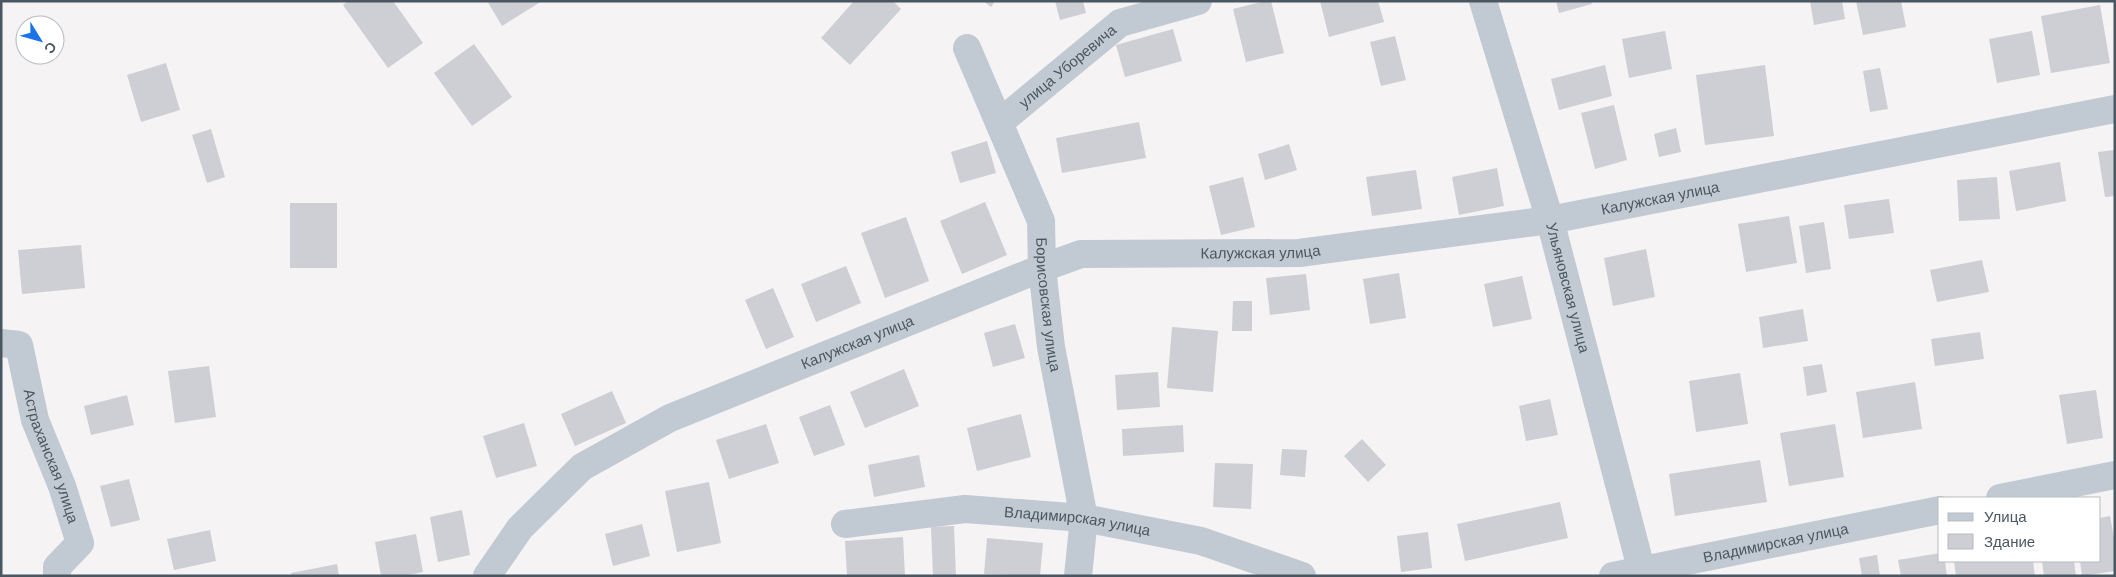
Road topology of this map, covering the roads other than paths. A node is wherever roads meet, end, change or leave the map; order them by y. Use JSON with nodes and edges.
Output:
{"nodes":[{"id":1,"x":1198,"y":1,"type":"edge"},
{"id":2,"x":1483,"y":1,"type":"edge"},
{"id":3,"x":966,"y":48,"type":"dead end"},
{"id":4,"x":2115,"y":109,"type":"edge"},
{"id":5,"x":999,"y":123,"type":"junction"},
{"id":6,"x":1550,"y":220,"type":"junction"},
{"id":7,"x":1042,"y":268,"type":"junction"},
{"id":8,"x":1,"y":343,"type":"edge"},
{"id":9,"x":2115,"y":475,"type":"edge"},
{"id":10,"x":2005,"y":497,"type":"edge"},
{"id":11,"x":1938,"y":510,"type":"edge"},
{"id":12,"x":1084,"y":518,"type":"junction"},
{"id":13,"x":845,"y":524,"type":"dead end"},
{"id":14,"x":1642,"y":573,"type":"edge"},
{"id":15,"x":57,"y":576,"type":"edge"},
{"id":16,"x":487,"y":576,"type":"edge"},
{"id":17,"x":1078,"y":576,"type":"edge"},
{"id":18,"x":1302,"y":576,"type":"edge"},
{"id":19,"x":1613,"y":576,"type":"edge"}],
"edges":[{"from":1,"to":5,"type":"street","name":"улица Уборевича"},
{"from":2,"to":6,"type":"street","name":"Ульяновская улица"},
{"from":3,"to":5,"type":"street","name":"Борисовская улица"},
{"from":4,"to":6,"type":"street","name":"Калужская улица"},
{"from":5,"to":7,"type":"street","name":"Борисовская улица"},
{"from":6,"to":7,"type":"street","name":"Калужская улица"},
{"from":6,"to":14,"type":"street","name":"Ульяновская улица"},
{"from":7,"to":12,"type":"street","name":"Борисовская улица"},
{"from":7,"to":16,"type":"street","name":"Калужская улица"},
{"from":8,"to":15,"type":"street","name":"Астраханская улица"},
{"from":9,"to":10,"type":"street"},
{"from":11,"to":14,"type":"street","name":"Владимирская улица"},
{"from":12,"to":13,"type":"street","name":"Владимирская улица"},
{"from":12,"to":17,"type":"street","name":"Борисовская улица"},
{"from":12,"to":18,"type":"street","name":"Владимирская улица"},
{"from":14,"to":19,"type":"street","name":"Владимирская улица"}]}
